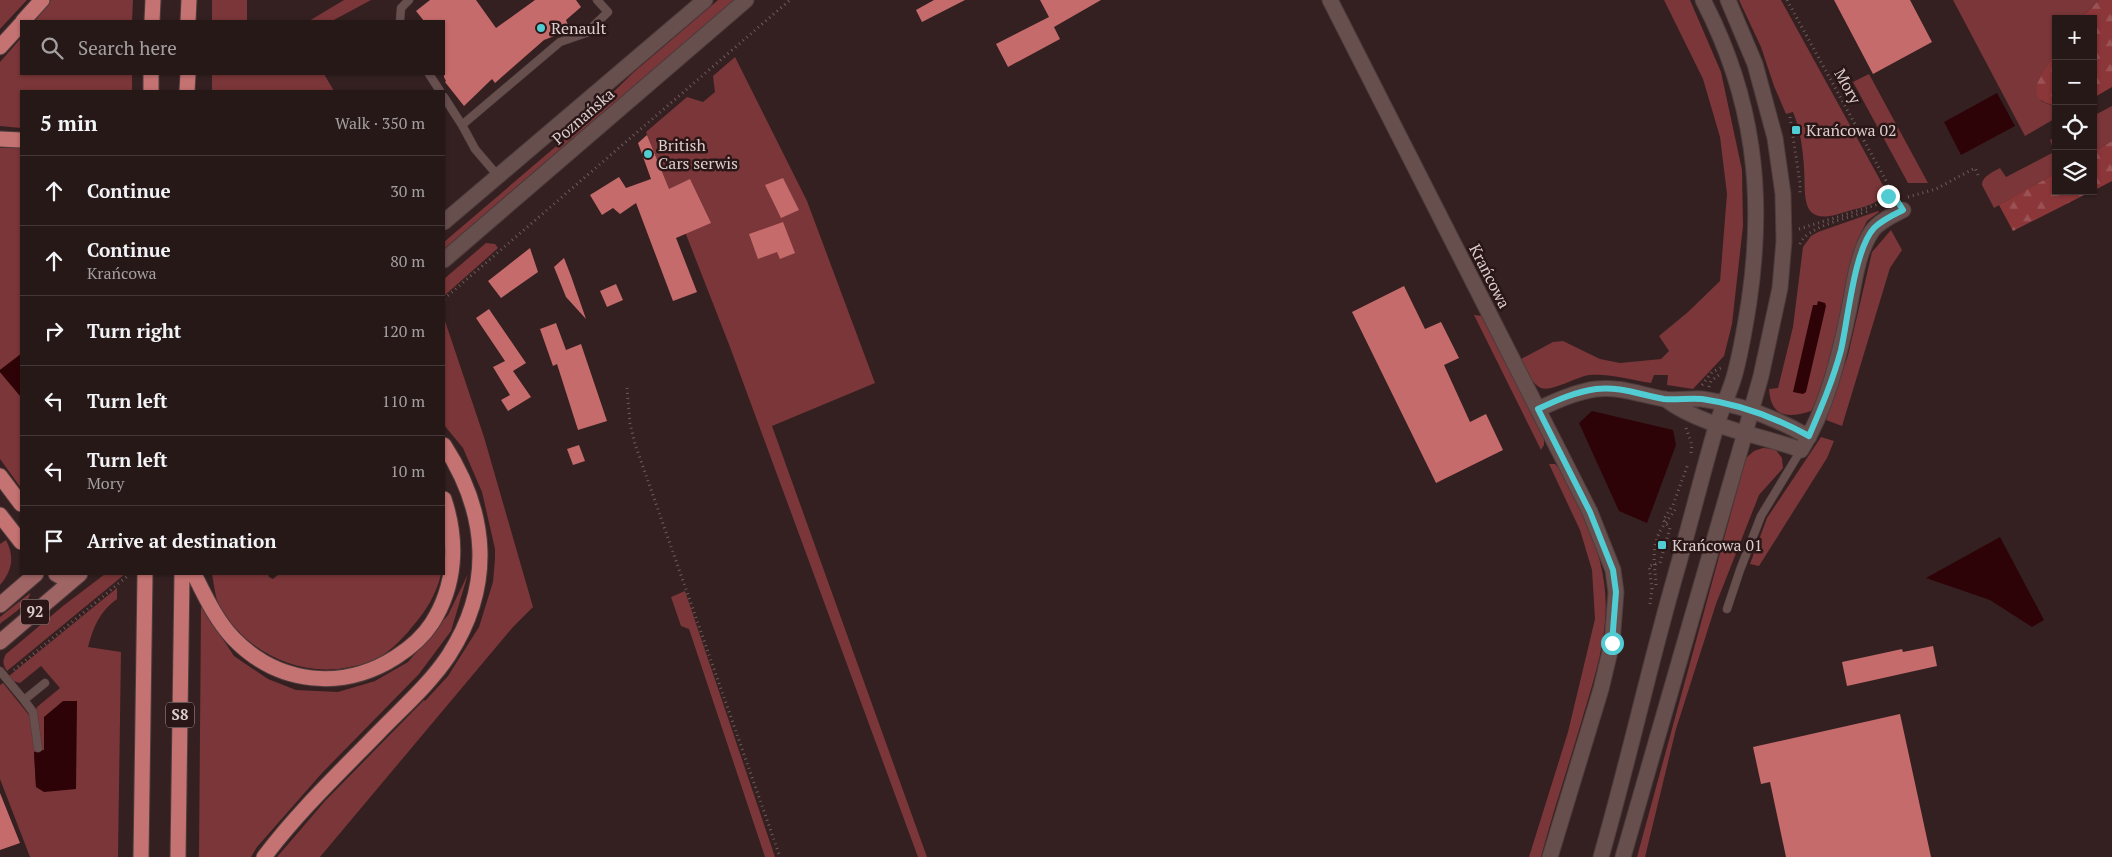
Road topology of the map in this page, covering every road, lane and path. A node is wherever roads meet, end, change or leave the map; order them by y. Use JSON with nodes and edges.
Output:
{"nodes":[{"id":1,"x":42,"y":0,"type":"edge"},
{"id":2,"x":152,"y":0,"type":"edge"},
{"id":3,"x":189,"y":0,"type":"edge"},
{"id":4,"x":409,"y":0,"type":"edge"},
{"id":5,"x":598,"y":0,"type":"edge"},
{"id":6,"x":705,"y":0,"type":"edge"},
{"id":7,"x":746,"y":0,"type":"edge"},
{"id":8,"x":790,"y":0,"type":"edge"},
{"id":9,"x":1330,"y":0,"type":"edge"},
{"id":10,"x":1703,"y":0,"type":"edge"},
{"id":11,"x":1728,"y":0,"type":"edge"},
{"id":12,"x":1787,"y":0,"type":"edge"},
{"id":13,"x":24,"y":20,"type":"edge"},
{"id":14,"x":152,"y":20,"type":"edge"},
{"id":15,"x":188,"y":20,"type":"edge"},
{"id":16,"x":400,"y":20,"type":"edge"},
{"id":17,"x":20,"y":24,"type":"edge"},
{"id":18,"x":0,"y":47,"type":"edge"},
{"id":19,"x":151,"y":75,"type":"edge"},
{"id":20,"x":188,"y":75,"type":"edge"},
{"id":21,"x":430,"y":75,"type":"edge"},
{"id":22,"x":151,"y":90,"type":"edge"},
{"id":23,"x":187,"y":90,"type":"edge"},
{"id":24,"x":439,"y":90,"type":"edge"},
{"id":25,"x":445,"y":99,"type":"edge"},
{"id":26,"x":462,"y":125,"type":"junction"},
{"id":27,"x":0,"y":139,"type":"edge"},
{"id":28,"x":20,"y":140,"type":"edge"},
{"id":29,"x":498,"y":176,"type":"junction"},
{"id":30,"x":1891,"y":191,"type":"junction"},
{"id":31,"x":1903,"y":210,"type":"joint"},
{"id":32,"x":445,"y":221,"type":"edge"},
{"id":33,"x":1799,"y":247,"type":"dead end"},
{"id":34,"x":445,"y":259,"type":"edge"},
{"id":35,"x":445,"y":298,"type":"edge"},
{"id":36,"x":1724,"y":367,"type":"dead end"},
{"id":37,"x":1722,"y":374,"type":"dead end"},
{"id":38,"x":627,"y":388,"type":"dead end"},
{"id":39,"x":1698,"y":390,"type":"dead end"},
{"id":40,"x":1706,"y":393,"type":"dead end"},
{"id":41,"x":1665,"y":399,"type":"junction"},
{"id":42,"x":1724,"y":404,"type":"junction"},
{"id":43,"x":1538,"y":409,"type":"junction"},
{"id":44,"x":1751,"y":411,"type":"junction"},
{"id":45,"x":1717,"y":425,"type":"junction"},
{"id":46,"x":1746,"y":434,"type":"junction"},
{"id":47,"x":1809,"y":436,"type":"junction"},
{"id":48,"x":445,"y":447,"type":"edge"},
{"id":49,"x":1801,"y":450,"type":"junction"},
{"id":50,"x":0,"y":476,"type":"edge"},
{"id":51,"x":20,"y":503,"type":"edge"},
{"id":52,"x":445,"y":503,"type":"edge"},
{"id":53,"x":0,"y":515,"type":"edge"},
{"id":54,"x":20,"y":541,"type":"edge"},
{"id":55,"x":35,"y":575,"type":"edge"},
{"id":56,"x":129,"y":575,"type":"edge"},
{"id":57,"x":182,"y":575,"type":"edge"},
{"id":58,"x":195,"y":575,"type":"edge"},
{"id":59,"x":72,"y":577,"type":"edge"},
{"id":60,"x":145,"y":577,"type":"edge"},
{"id":61,"x":0,"y":605,"type":"edge"},
{"id":62,"x":1727,"y":609,"type":"dead end"},
{"id":63,"x":0,"y":642,"type":"edge"},
{"id":64,"x":3,"y":674,"type":"edge"},
{"id":65,"x":45,"y":683,"type":"dead end"},
{"id":66,"x":24,"y":700,"type":"junction"},
{"id":67,"x":38,"y":748,"type":"dead end"},
{"id":68,"x":141,"y":857,"type":"edge"},
{"id":69,"x":178,"y":857,"type":"edge"},
{"id":70,"x":264,"y":857,"type":"edge"},
{"id":71,"x":780,"y":857,"type":"edge"},
{"id":72,"x":1550,"y":857,"type":"edge"},
{"id":73,"x":1601,"y":857,"type":"edge"},
{"id":74,"x":1624,"y":857,"type":"edge"}],
"edges":[{"from":1,"to":13,"type":"highway"},
{"from":2,"to":14,"type":"highway"},
{"from":3,"to":15,"type":"highway"},
{"from":4,"to":16,"type":"lane"},
{"from":5,"to":26,"type":"lane"},
{"from":6,"to":29,"type":"street","name":"Poznańska"},
{"from":7,"to":34,"type":"street","name":"Poznańska"},
{"from":8,"to":35,"type":"path"},
{"from":9,"to":43,"type":"street","name":"Krańcowa"},
{"from":10,"to":42,"type":"street"},
{"from":11,"to":44,"type":"street"},
{"from":12,"to":30,"type":"path","name":"Mory"},
{"from":17,"to":18,"type":"highway"},
{"from":19,"to":22,"type":"highway"},
{"from":20,"to":23,"type":"highway"},
{"from":21,"to":24,"type":"lane"},
{"from":25,"to":26,"type":"lane"},
{"from":26,"to":29,"type":"lane"},
{"from":27,"to":28,"type":"highway"},
{"from":29,"to":32,"type":"street","name":"Poznańska"},
{"from":30,"to":31,"type":"path","name":"Mory"},
{"from":30,"to":33,"type":"path"},
{"from":31,"to":47,"type":"street"},
{"from":36,"to":39,"type":"path"},
{"from":37,"to":40,"type":"path"},
{"from":38,"to":71,"type":"path"},
{"from":41,"to":42,"type":"street"},
{"from":41,"to":43,"type":"street"},
{"from":41,"to":45,"type":"street"},
{"from":42,"to":44,"type":"street"},
{"from":42,"to":45,"type":"street"},
{"from":43,"to":72,"type":"street","name":"Krańcowa"},
{"from":44,"to":46,"type":"street"},
{"from":44,"to":47,"type":"street"},
{"from":45,"to":46,"type":"street"},
{"from":45,"to":73,"type":"street"},
{"from":46,"to":49,"type":"street"},
{"from":46,"to":74,"type":"street"},
{"from":47,"to":49,"type":"street"},
{"from":48,"to":70,"type":"highway"},
{"from":49,"to":62,"type":"lane"},
{"from":50,"to":51,"type":"highway"},
{"from":52,"to":58,"type":"highway"},
{"from":53,"to":54,"type":"highway"},
{"from":55,"to":61,"type":"main road","number":"92"},
{"from":56,"to":64,"type":"path"},
{"from":57,"to":69,"type":"highway","number":"S8"},
{"from":59,"to":63,"type":"main road","number":"92"},
{"from":60,"to":68,"type":"highway","number":"S8"},
{"from":64,"to":66,"type":"lane"},
{"from":65,"to":66,"type":"lane"},
{"from":66,"to":67,"type":"lane"}]}
